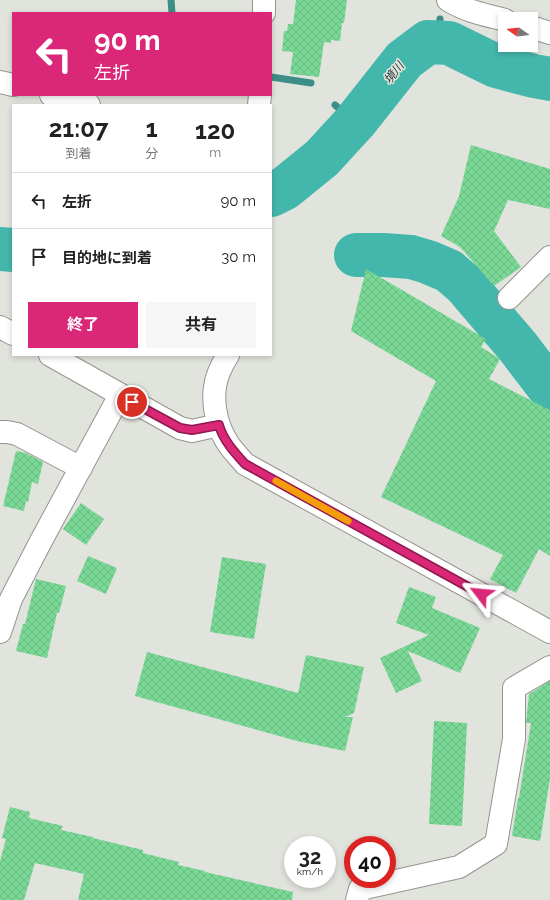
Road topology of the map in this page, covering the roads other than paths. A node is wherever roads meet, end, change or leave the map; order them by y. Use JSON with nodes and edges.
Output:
{"nodes":[{"id":1,"x":264,"y":0,"type":"edge"},
{"id":2,"x":448,"y":0,"type":"edge"},
{"id":3,"x":264,"y":12,"type":"edge"},
{"id":4,"x":498,"y":18,"type":"edge"},
{"id":5,"x":538,"y":29,"type":"edge"},
{"id":6,"x":550,"y":33,"type":"edge"},
{"id":7,"x":0,"y":82,"type":"edge"},
{"id":8,"x":12,"y":85,"type":"edge"},
{"id":9,"x":55,"y":96,"type":"edge"},
{"id":10,"x":85,"y":104,"type":"edge"},
{"id":11,"x":550,"y":257,"type":"edge"},
{"id":12,"x":509,"y":298,"type":"dead end"},
{"id":13,"x":0,"y":327,"type":"edge"},
{"id":14,"x":12,"y":333,"type":"edge"},
{"id":15,"x":52,"y":356,"type":"edge"},
{"id":16,"x":228,"y":356,"type":"edge"},
{"id":17,"x":120,"y":395,"type":"junction"},
{"id":18,"x":219,"y":425,"type":"junction"},
{"id":19,"x":0,"y":432,"type":"edge"},
{"id":20,"x":81,"y":468,"type":"junction"},
{"id":21,"x":0,"y":632,"type":"edge"},
{"id":22,"x":550,"y":632,"type":"edge"},
{"id":23,"x":550,"y":667,"type":"edge"},
{"id":24,"x":357,"y":900,"type":"edge"}],
"edges":[{"from":1,"to":3,"type":"street"},
{"from":2,"to":4,"type":"street"},
{"from":5,"to":6,"type":"street"},
{"from":7,"to":8,"type":"street"},
{"from":9,"to":10,"type":"street"},
{"from":11,"to":12,"type":"street"},
{"from":13,"to":14,"type":"street"},
{"from":15,"to":17,"type":"street"},
{"from":16,"to":18,"type":"street"},
{"from":17,"to":18,"type":"street"},
{"from":17,"to":20,"type":"street"},
{"from":18,"to":22,"type":"street"},
{"from":19,"to":20,"type":"street"},
{"from":20,"to":21,"type":"street"},
{"from":23,"to":24,"type":"street"}]}
